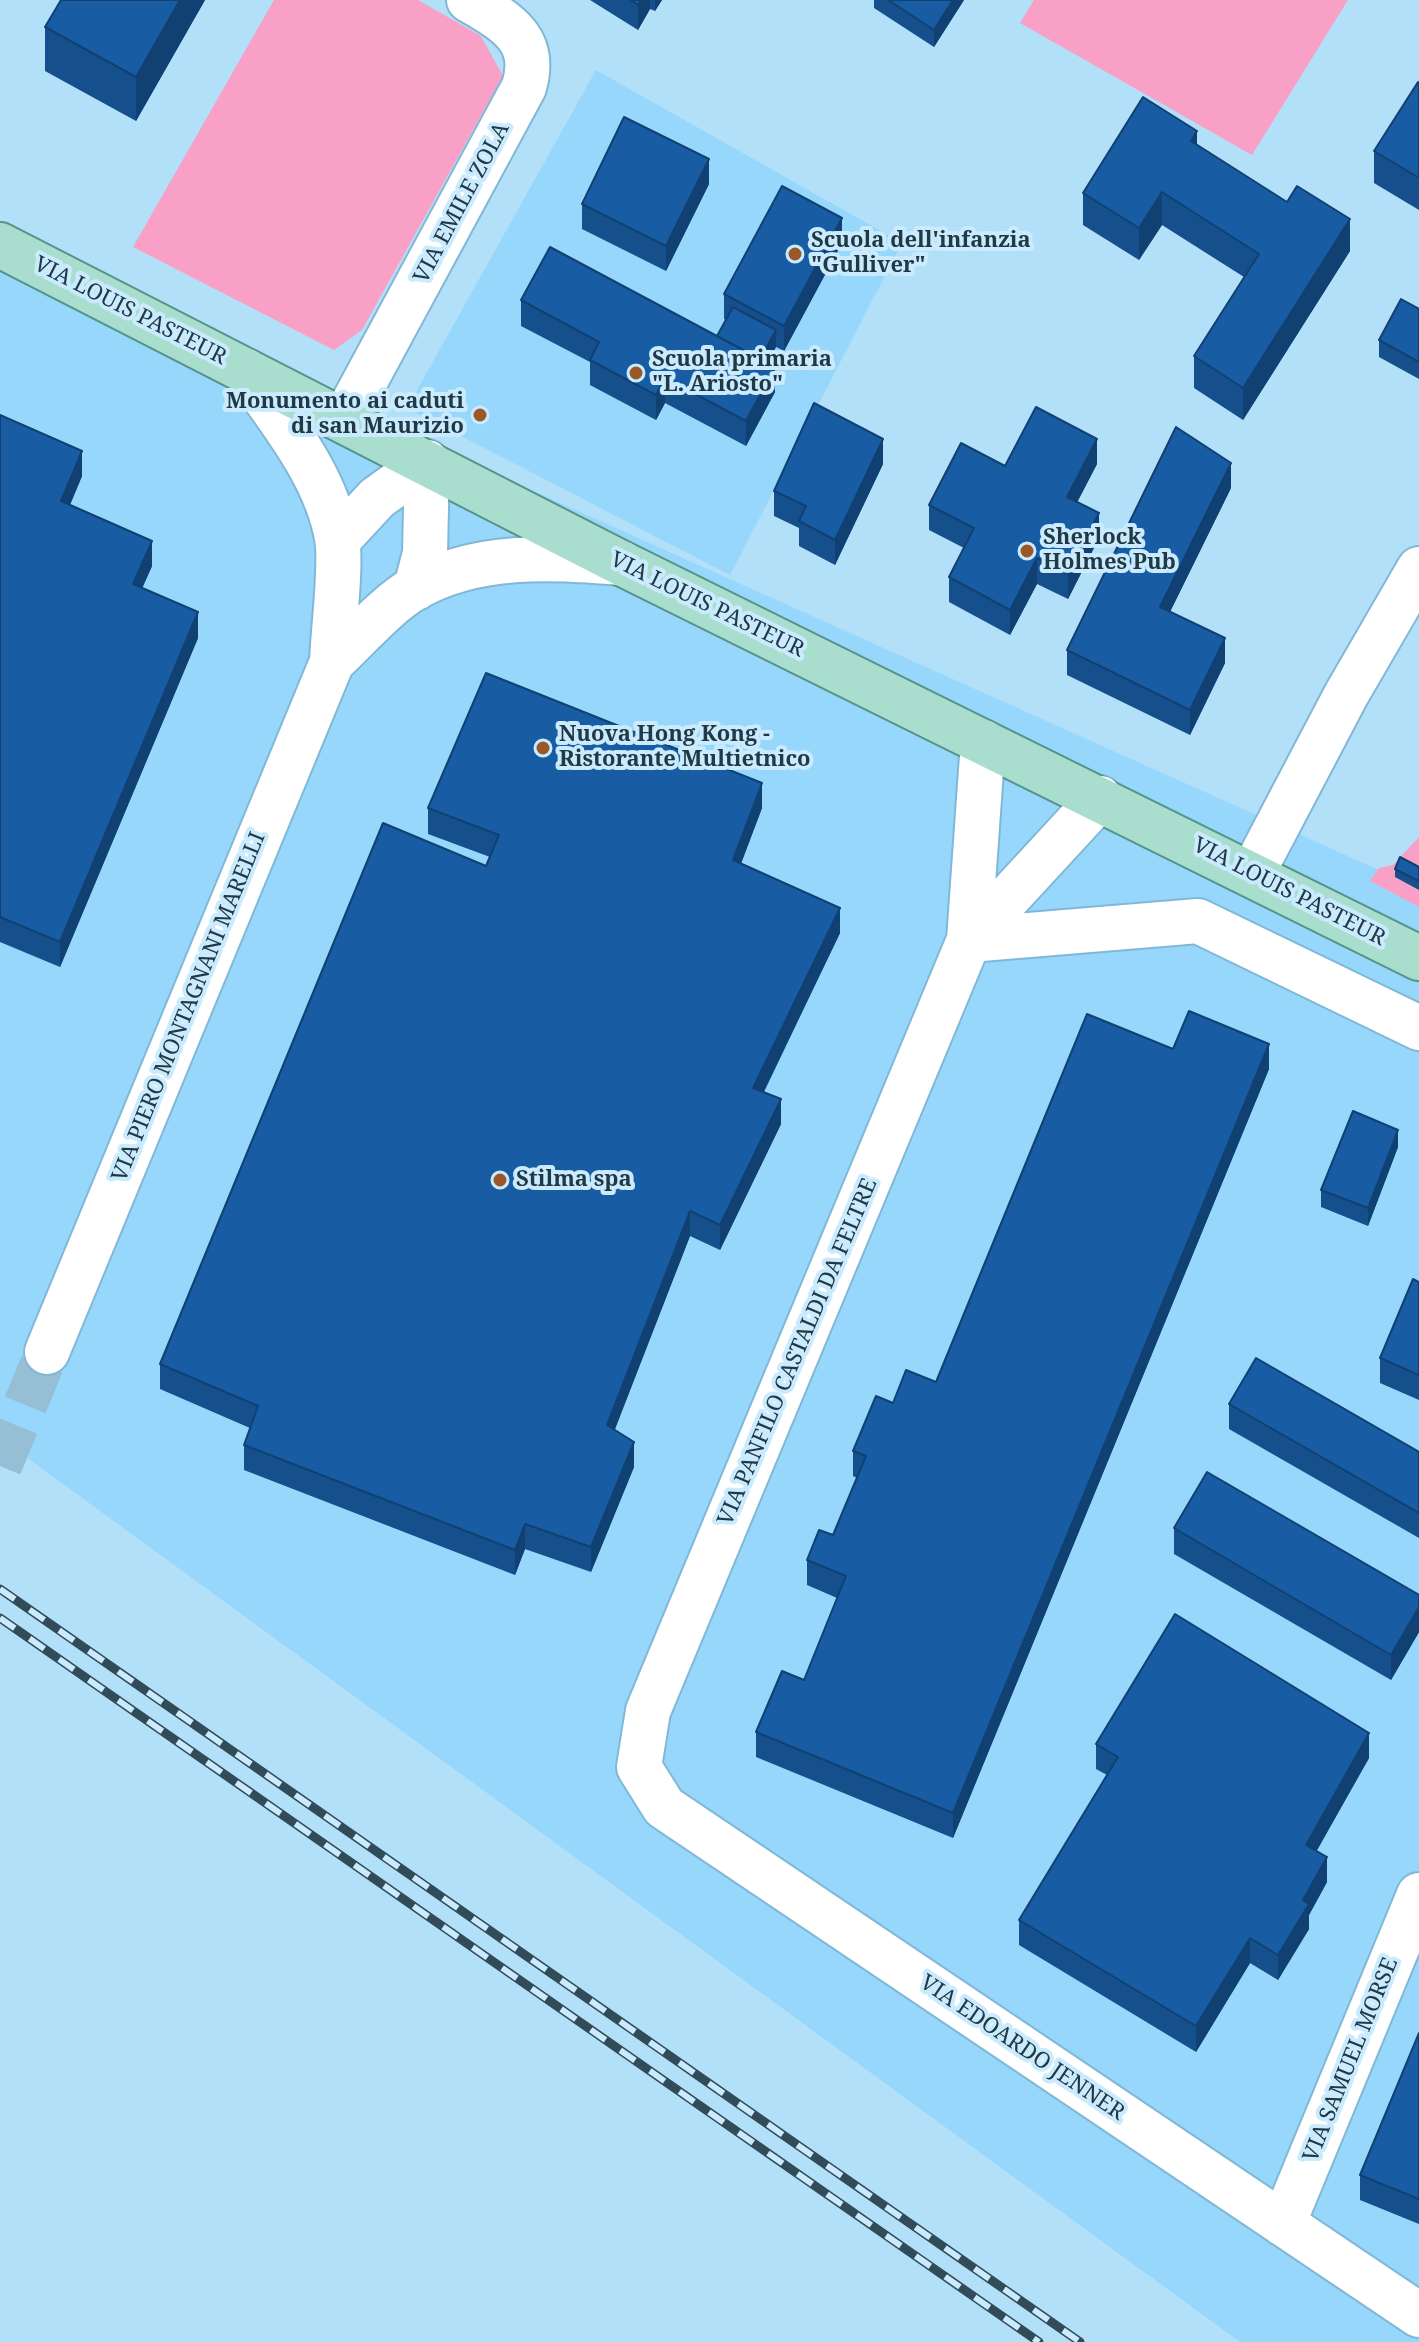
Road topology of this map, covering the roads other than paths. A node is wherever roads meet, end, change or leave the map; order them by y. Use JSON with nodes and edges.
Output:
{"nodes":[{"id":1,"x":493,"y":6,"type":"edge"},
{"id":2,"x":0,"y":245,"type":"edge"},
{"id":3,"x":246,"y":371,"type":"junction"},
{"id":4,"x":344,"y":420,"type":"junction"},
{"id":5,"x":427,"y":462,"type":"junction"},
{"id":6,"x":338,"y":540,"type":"junction"},
{"id":7,"x":621,"y":563,"type":"junction"},
{"id":8,"x":1419,"y":569,"type":"edge"},
{"id":9,"x":416,"y":588,"type":"junction"},
{"id":10,"x":332,"y":662,"type":"junction"},
{"id":11,"x":983,"y":742,"type":"junction"},
{"id":12,"x":1100,"y":798,"type":"junction"},
{"id":13,"x":1252,"y":874,"type":"junction"},
{"id":14,"x":969,"y":940,"type":"junction"},
{"id":15,"x":1419,"y":958,"type":"edge"},
{"id":16,"x":1419,"y":1028,"type":"edge"},
{"id":17,"x":47,"y":1352,"type":"tunnel mouth"},
{"id":18,"x":639,"y":1767,"type":"joint"},
{"id":19,"x":1417,"y":1907,"type":"edge"},
{"id":20,"x":1283,"y":2224,"type":"junction"},
{"id":21,"x":1419,"y":2315,"type":"edge"}],
"edges":[{"from":1,"to":4,"type":"street","name":"VIA EMILE ZOLA"},
{"from":2,"to":3,"type":"main road","name":"VIA LOUIS PASTEUR"},
{"from":3,"to":4,"type":"main road","name":"VIA LOUIS PASTEUR"},
{"from":3,"to":6,"type":"street","name":"VIA PIERO MONTAGNANI MARELLI"},
{"from":4,"to":5,"type":"main road","name":"VIA LOUIS PASTEUR"},
{"from":5,"to":6,"type":"street"},
{"from":5,"to":7,"type":"main road","name":"VIA LOUIS PASTEUR"},
{"from":5,"to":9,"type":"street"},
{"from":6,"to":10,"type":"street","name":"VIA PIERO MONTAGNANI MARELLI"},
{"from":7,"to":9,"type":"street","name":"VIA PIERO MONTAGNANI MARELLI"},
{"from":7,"to":11,"type":"main road","name":"VIA LOUIS PASTEUR"},
{"from":8,"to":13,"type":"street"},
{"from":9,"to":10,"type":"street","name":"VIA PIERO MONTAGNANI MARELLI"},
{"from":10,"to":17,"type":"street","name":"VIA PIERO MONTAGNANI MARELLI"},
{"from":11,"to":12,"type":"main road","name":"VIA LOUIS PASTEUR"},
{"from":11,"to":14,"type":"street","name":"VIA PANFILO CASTALDI DA FELTRE"},
{"from":12,"to":13,"type":"main road","name":"VIA LOUIS PASTEUR"},
{"from":12,"to":14,"type":"street","name":"VIA PANFILO CASTALDI DA FELTRE"},
{"from":13,"to":15,"type":"main road","name":"VIA LOUIS PASTEUR"},
{"from":14,"to":16,"type":"street"},
{"from":14,"to":18,"type":"street","name":"VIA PANFILO CASTALDI DA FELTRE"},
{"from":18,"to":20,"type":"street","name":"VIA EDOARDO JENNER"},
{"from":19,"to":20,"type":"street","name":"VIA SAMUEL MORSE"},
{"from":20,"to":21,"type":"street","name":"VIA EDOARDO JENNER"}]}
